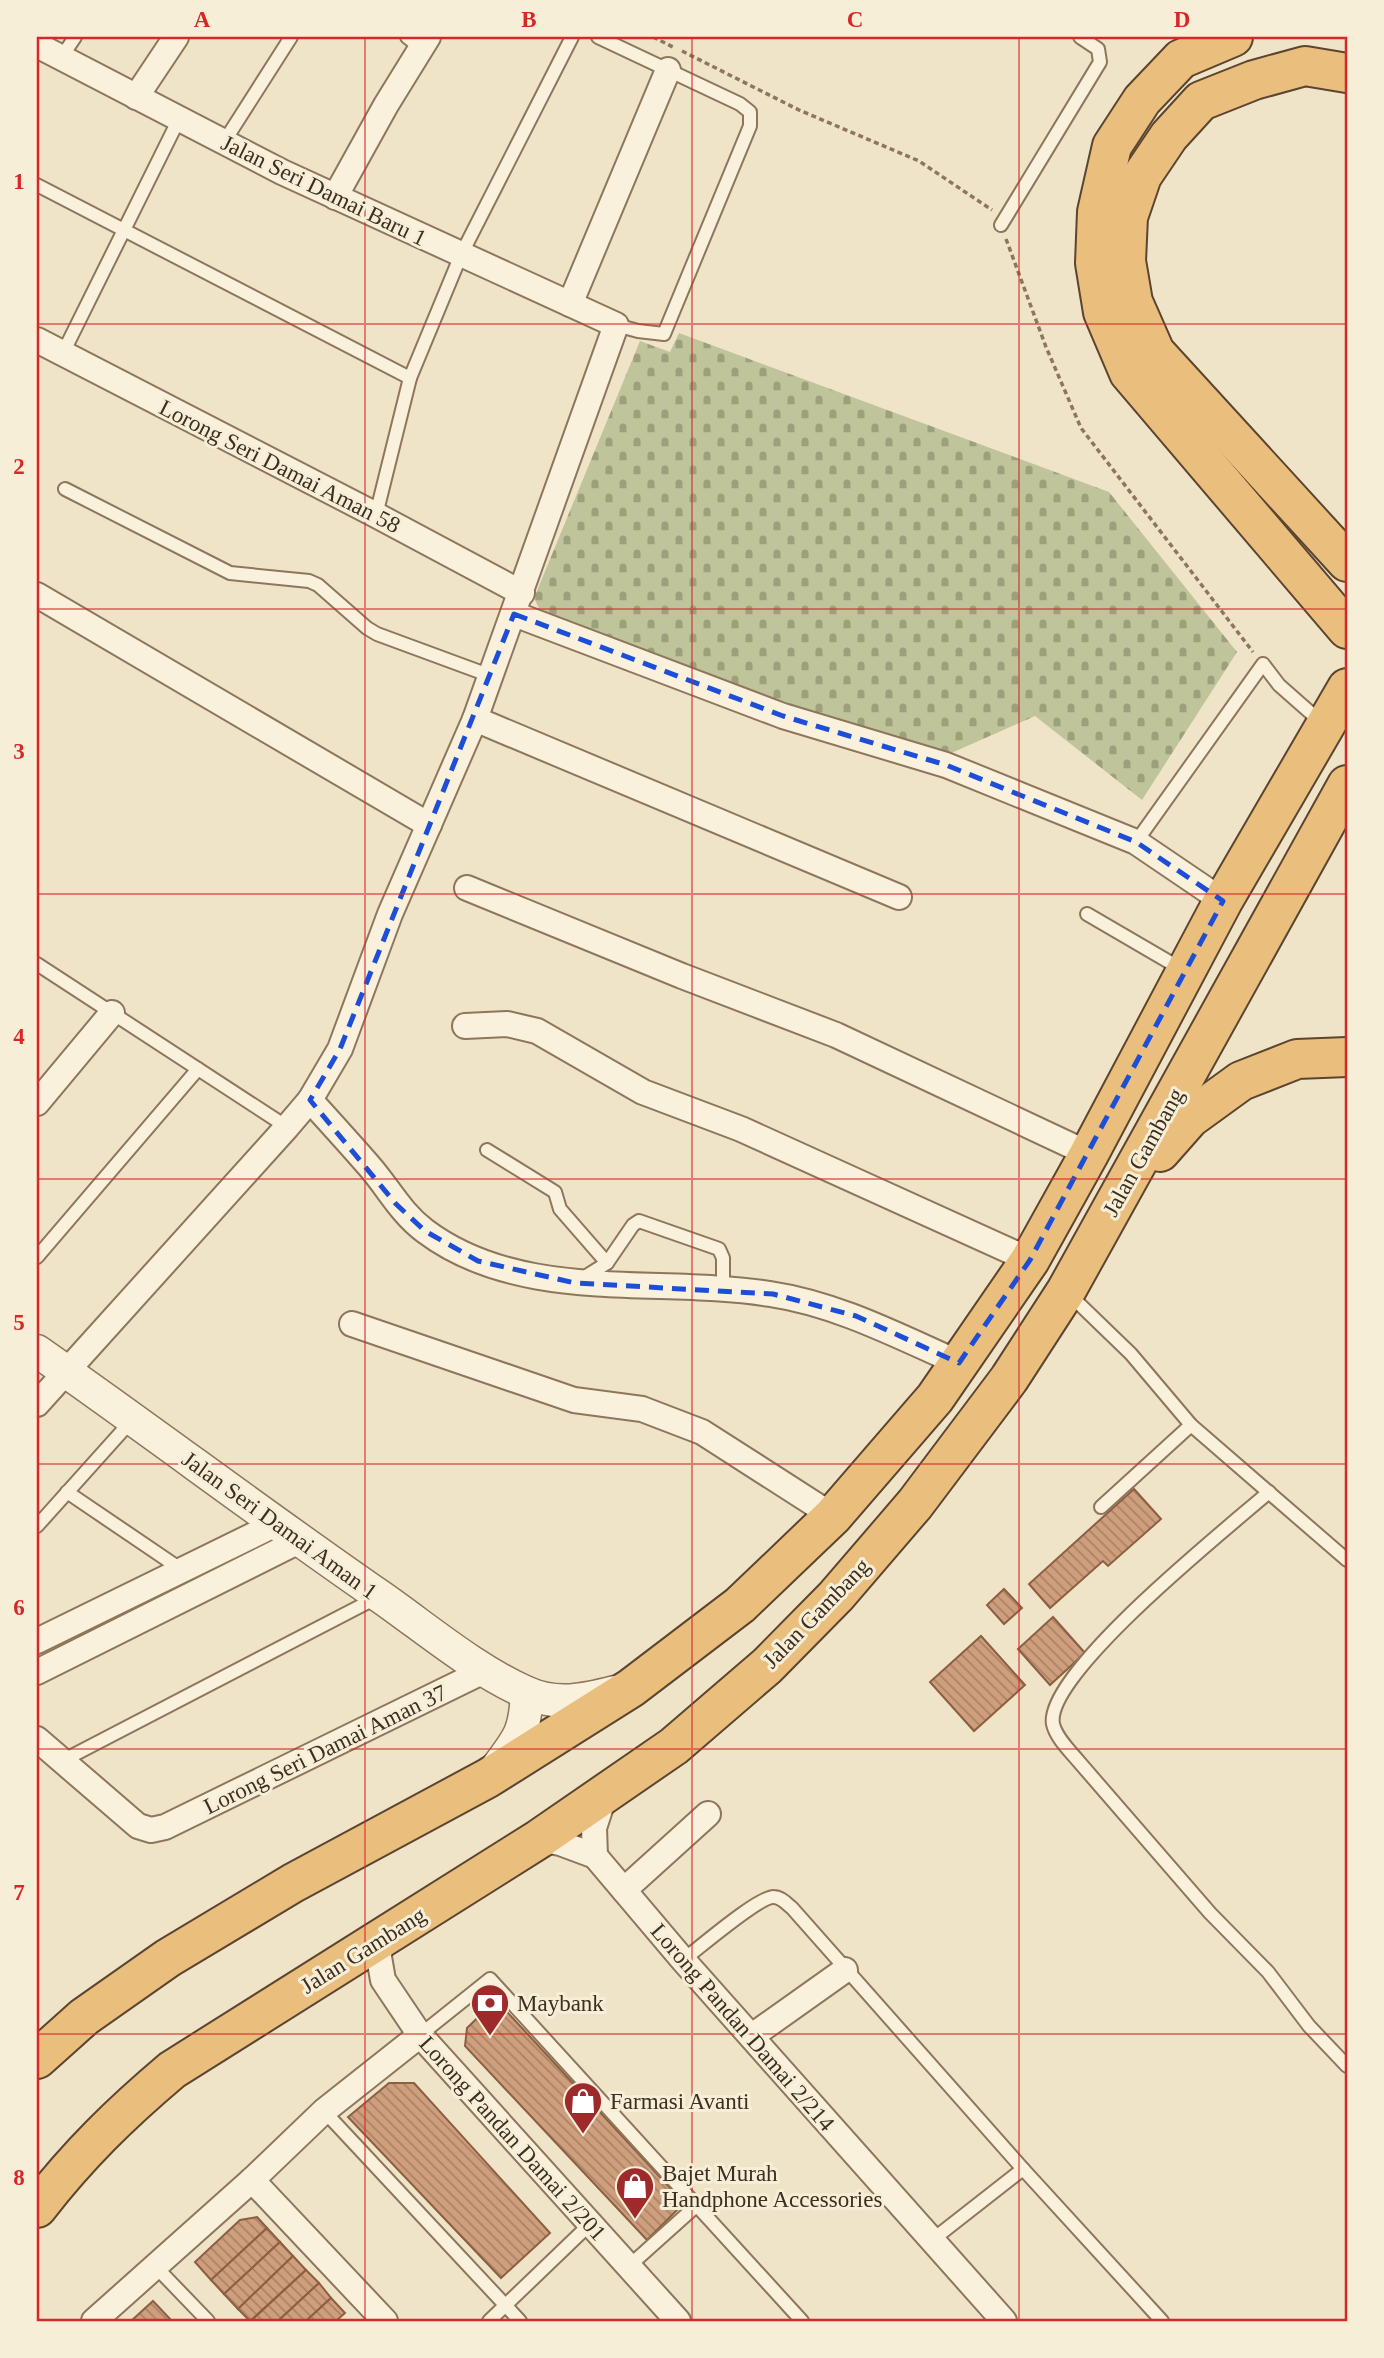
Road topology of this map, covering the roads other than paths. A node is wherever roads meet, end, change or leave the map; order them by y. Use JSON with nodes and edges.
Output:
{"nodes":[{"id":1,"x":75,"y":37,"type":"edge"},
{"id":2,"x":176,"y":37,"type":"edge"},
{"id":3,"x":291,"y":37,"type":"edge"},
{"id":4,"x":572,"y":37,"type":"edge"},
{"id":5,"x":598,"y":37,"type":"edge"},
{"id":6,"x":1080,"y":37,"type":"edge"},
{"id":7,"x":1233,"y":37,"type":"edge"},
{"id":8,"x":419,"y":40,"type":"edge"},
{"id":9,"x":37,"y":46,"type":"edge"},
{"id":10,"x":61,"y":58,"type":"junction"},
{"id":11,"x":668,"y":70,"type":"junction"},
{"id":12,"x":1347,"y":73,"type":"edge"},
{"id":13,"x":136,"y":97,"type":"junction"},
{"id":14,"x":180,"y":119,"type":"junction"},
{"id":15,"x":224,"y":142,"type":"junction"},
{"id":16,"x":37,"y":184,"type":"edge"},
{"id":17,"x":335,"y":197,"type":"junction"},
{"id":18,"x":1001,"y":225,"type":"road end"},
{"id":19,"x":124,"y":230,"type":"junction"},
{"id":20,"x":461,"y":254,"type":"junction"},
{"id":21,"x":570,"y":304,"type":"junction"},
{"id":22,"x":616,"y":325,"type":"junction"},
{"id":23,"x":37,"y":340,"type":"edge"},
{"id":24,"x":63,"y":354,"type":"junction"},
{"id":25,"x":410,"y":378,"type":"junction"},
{"id":26,"x":65,"y":489,"type":"dead end"},
{"id":27,"x":376,"y":515,"type":"junction"},
{"id":28,"x":1342,"y":556,"type":"edge"},
{"id":29,"x":37,"y":595,"type":"edge"},
{"id":30,"x":518,"y":604,"type":"junction"},
{"id":31,"x":1347,"y":629,"type":"edge"},
{"id":32,"x":491,"y":676,"type":"junction"},
{"id":33,"x":1347,"y":688,"type":"edge"},
{"id":34,"x":475,"y":719,"type":"junction"},
{"id":35,"x":1325,"y":726,"type":"junction"},
{"id":36,"x":1347,"y":785,"type":"edge"},
{"id":37,"x":429,"y":825,"type":"junction"},
{"id":38,"x":1136,"y":842,"type":"junction"},
{"id":39,"x":467,"y":888,"type":"dead end"},
{"id":40,"x":899,"y":897,"type":"dead end"},
{"id":41,"x":1223,"y":901,"type":"junction"},
{"id":42,"x":1087,"y":914,"type":"dead end"},
{"id":43,"x":37,"y":964,"type":"edge"},
{"id":44,"x":1186,"y":972,"type":"junction"},
{"id":45,"x":112,"y":1013,"type":"junction"},
{"id":46,"x":465,"y":1026,"type":"dead end"},
{"id":47,"x":1347,"y":1056,"type":"edge"},
{"id":48,"x":198,"y":1069,"type":"junction"},
{"id":49,"x":310,"y":1100,"type":"junction"},
{"id":50,"x":37,"y":1103,"type":"edge"},
{"id":51,"x":287,"y":1127,"type":"junction"},
{"id":52,"x":487,"y":1150,"type":"dead end"},
{"id":53,"x":1089,"y":1154,"type":"junction"},
{"id":54,"x":1111,"y":1210,"type":"junction"},
{"id":55,"x":37,"y":1257,"type":"edge"},
{"id":56,"x":1030,"y":1260,"type":"junction"},
{"id":57,"x":607,"y":1263,"type":"junction"},
{"id":58,"x":575,"y":1283,"type":"junction"},
{"id":59,"x":723,"y":1288,"type":"junction"},
{"id":60,"x":1066,"y":1291,"type":"junction"},
{"id":61,"x":352,"y":1324,"type":"dead end"},
{"id":62,"x":37,"y":1351,"type":"edge"},
{"id":63,"x":959,"y":1363,"type":"junction"},
{"id":64,"x":66,"y":1371,"type":"junction"},
{"id":65,"x":37,"y":1404,"type":"edge"},
{"id":66,"x":133,"y":1419,"type":"junction"},
{"id":67,"x":1191,"y":1425,"type":"junction"},
{"id":68,"x":67,"y":1492,"type":"junction"},
{"id":69,"x":1269,"y":1492,"type":"junction"},
{"id":70,"x":1101,"y":1507,"type":"dead end"},
{"id":71,"x":832,"y":1516,"type":"junction"},
{"id":72,"x":37,"y":1525,"type":"edge"},
{"id":73,"x":287,"y":1532,"type":"junction"},
{"id":74,"x":1347,"y":1560,"type":"edge"},
{"id":75,"x":182,"y":1570,"type":"junction"},
{"id":76,"x":380,"y":1596,"type":"junction"},
{"id":77,"x":37,"y":1641,"type":"edge"},
{"id":78,"x":486,"y":1670,"type":"junction"},
{"id":79,"x":37,"y":1672,"type":"edge"},
{"id":80,"x":631,"y":1688,"type":"junction"},
{"id":81,"x":527,"y":1693,"type":"junction"},
{"id":82,"x":37,"y":1739,"type":"edge"},
{"id":83,"x":62,"y":1761,"type":"junction"},
{"id":84,"x":488,"y":1779,"type":"junction"},
{"id":85,"x":605,"y":1794,"type":"junction"},
{"id":86,"x":708,"y":1814,"type":"dead end"},
{"id":87,"x":538,"y":1839,"type":"junction"},
{"id":88,"x":595,"y":1856,"type":"junction"},
{"id":89,"x":624,"y":1890,"type":"junction"},
{"id":90,"x":380,"y":1939,"type":"junction"},
{"id":91,"x":683,"y":1960,"type":"junction"},
{"id":92,"x":845,"y":1970,"type":"junction"},
{"id":93,"x":420,"y":2035,"type":"junction"},
{"id":94,"x":752,"y":2036,"type":"junction"},
{"id":95,"x":37,"y":2059,"type":"edge"},
{"id":96,"x":1347,"y":2066,"type":"edge"},
{"id":97,"x":324,"y":2111,"type":"junction"},
{"id":98,"x":1023,"y":2169,"type":"junction"},
{"id":99,"x":252,"y":2180,"type":"junction"},
{"id":100,"x":696,"y":2206,"type":"junction"},
{"id":101,"x":37,"y":2208,"type":"edge"},
{"id":102,"x":589,"y":2225,"type":"junction"},
{"id":103,"x":931,"y":2241,"type":"junction"},
{"id":104,"x":155,"y":2266,"type":"junction"},
{"id":105,"x":628,"y":2267,"type":"junction"},
{"id":106,"x":506,"y":2306,"type":"junction"},
{"id":107,"x":94,"y":2321,"type":"edge"},
{"id":108,"x":208,"y":2321,"type":"edge"},
{"id":109,"x":385,"y":2321,"type":"edge"},
{"id":110,"x":489,"y":2321,"type":"edge"},
{"id":111,"x":520,"y":2321,"type":"edge"},
{"id":112,"x":678,"y":2321,"type":"edge"},
{"id":113,"x":802,"y":2321,"type":"edge"},
{"id":114,"x":1004,"y":2321,"type":"edge"},
{"id":115,"x":1163,"y":2321,"type":"edge"}],
"edges":[{"from":1,"to":10,"type":"lane"},
{"from":2,"to":13,"type":"street"},
{"from":3,"to":15,"type":"lane"},
{"from":4,"to":20,"type":"lane"},
{"from":5,"to":11,"type":"lane"},
{"from":6,"to":18,"type":"lane"},
{"from":7,"to":31,"type":"highway"},
{"from":8,"to":17,"type":"street"},
{"from":9,"to":10,"type":"street","name":"Jalan Seri Damai Baru 1"},
{"from":10,"to":13,"type":"street","name":"Jalan Seri Damai Baru 1"},
{"from":11,"to":21,"type":"street"},
{"from":11,"to":22,"type":"lane"},
{"from":12,"to":28,"type":"highway"},
{"from":13,"to":14,"type":"street","name":"Jalan Seri Damai Baru 1"},
{"from":14,"to":15,"type":"street","name":"Jalan Seri Damai Baru 1"},
{"from":14,"to":19,"type":"lane"},
{"from":15,"to":17,"type":"street","name":"Jalan Seri Damai Baru 1"},
{"from":16,"to":19,"type":"lane"},
{"from":17,"to":20,"type":"street","name":"Jalan Seri Damai Baru 1"},
{"from":19,"to":24,"type":"lane"},
{"from":19,"to":25,"type":"lane"},
{"from":20,"to":21,"type":"street","name":"Jalan Seri Damai Baru 1"},
{"from":20,"to":25,"type":"lane"},
{"from":21,"to":22,"type":"street","name":"Jalan Seri Damai Baru 1"},
{"from":22,"to":30,"type":"street"},
{"from":23,"to":24,"type":"street","name":"Lorong Seri Damai Aman 58"},
{"from":24,"to":27,"type":"street","name":"Lorong Seri Damai Aman 58"},
{"from":25,"to":27,"type":"lane"},
{"from":26,"to":32,"type":"lane"},
{"from":27,"to":30,"type":"street","name":"Lorong Seri Damai Aman 58"},
{"from":29,"to":37,"type":"street"},
{"from":30,"to":32,"type":"street"},
{"from":30,"to":38,"type":"street","name":"Lorong Seri Damai Aman 58"},
{"from":32,"to":34,"type":"street"},
{"from":33,"to":35,"type":"highway","name":"Jalan Gambang"},
{"from":34,"to":37,"type":"street"},
{"from":34,"to":40,"type":"street"},
{"from":35,"to":38,"type":"lane"},
{"from":35,"to":41,"type":"highway","name":"Jalan Gambang"},
{"from":36,"to":54,"type":"highway","name":"Jalan Gambang"},
{"from":37,"to":49,"type":"street"},
{"from":38,"to":41,"type":"street","name":"Lorong Seri Damai Aman 58"},
{"from":39,"to":53,"type":"street"},
{"from":41,"to":44,"type":"highway","name":"Jalan Gambang"},
{"from":42,"to":44,"type":"lane"},
{"from":43,"to":45,"type":"lane"},
{"from":44,"to":53,"type":"highway","name":"Jalan Gambang"},
{"from":45,"to":48,"type":"lane"},
{"from":45,"to":50,"type":"street"},
{"from":46,"to":56,"type":"street"},
{"from":47,"to":54,"type":"highway"},
{"from":48,"to":51,"type":"lane"},
{"from":48,"to":55,"type":"lane"},
{"from":49,"to":51,"type":"street"},
{"from":49,"to":58,"type":"street"},
{"from":51,"to":64,"type":"street"},
{"from":52,"to":57,"type":"lane"},
{"from":53,"to":56,"type":"highway","name":"Jalan Gambang"},
{"from":54,"to":60,"type":"highway","name":"Jalan Gambang"},
{"from":56,"to":63,"type":"highway","name":"Jalan Gambang"},
{"from":57,"to":58,"type":"lane"},
{"from":57,"to":59,"type":"lane"},
{"from":58,"to":59,"type":"street"},
{"from":59,"to":63,"type":"street"},
{"from":60,"to":67,"type":"lane"},
{"from":60,"to":85,"type":"highway","name":"Jalan Gambang"},
{"from":61,"to":71,"type":"street"},
{"from":62,"to":64,"type":"street","name":"Jalan Seri Damai Aman 1"},
{"from":63,"to":71,"type":"highway","name":"Jalan Gambang"},
{"from":64,"to":65,"type":"street"},
{"from":64,"to":66,"type":"street","name":"Jalan Seri Damai Aman 1"},
{"from":66,"to":68,"type":"lane"},
{"from":66,"to":73,"type":"street","name":"Jalan Seri Damai Aman 1"},
{"from":67,"to":69,"type":"lane"},
{"from":67,"to":70,"type":"lane"},
{"from":68,"to":72,"type":"lane"},
{"from":68,"to":75,"type":"lane"},
{"from":69,"to":74,"type":"lane"},
{"from":69,"to":96,"type":"lane"},
{"from":71,"to":80,"type":"highway","name":"Jalan Gambang"},
{"from":73,"to":75,"type":"street"},
{"from":73,"to":76,"type":"street","name":"Jalan Seri Damai Aman 1"},
{"from":73,"to":79,"type":"street"},
{"from":75,"to":77,"type":"street"},
{"from":76,"to":78,"type":"street","name":"Jalan Seri Damai Aman 1"},
{"from":76,"to":83,"type":"lane"},
{"from":78,"to":81,"type":"street","name":"Jalan Seri Damai Aman 1"},
{"from":78,"to":83,"type":"street","name":"Lorong Seri Damai Aman 37"},
{"from":80,"to":81,"type":"street","name":"Jalan Seri Damai Aman 1"},
{"from":80,"to":84,"type":"highway","name":"Jalan Gambang"},
{"from":81,"to":84,"type":"street"},
{"from":82,"to":83,"type":"street"},
{"from":84,"to":95,"type":"highway","name":"Jalan Gambang"},
{"from":85,"to":87,"type":"highway","name":"Jalan Gambang"},
{"from":85,"to":88,"type":"street"},
{"from":86,"to":89,"type":"street"},
{"from":87,"to":88,"type":"street","name":"Lorong Pandan Damai 2/214"},
{"from":87,"to":90,"type":"highway","name":"Jalan Gambang"},
{"from":88,"to":89,"type":"street","name":"Lorong Pandan Damai 2/214"},
{"from":89,"to":91,"type":"street","name":"Lorong Pandan Damai 2/214"},
{"from":90,"to":93,"type":"street","name":"Lorong Pandan Damai 2/201"},
{"from":90,"to":101,"type":"highway","name":"Jalan Gambang"},
{"from":91,"to":92,"type":"lane"},
{"from":91,"to":94,"type":"street","name":"Lorong Pandan Damai 2/214"},
{"from":92,"to":94,"type":"street"},
{"from":92,"to":98,"type":"lane"},
{"from":93,"to":97,"type":"street"},
{"from":93,"to":100,"type":"lane"},
{"from":93,"to":102,"type":"street","name":"Lorong Pandan Damai 2/201"},
{"from":94,"to":103,"type":"street","name":"Lorong Pandan Damai 2/214"},
{"from":97,"to":99,"type":"street"},
{"from":97,"to":106,"type":"lane"},
{"from":98,"to":103,"type":"lane"},
{"from":98,"to":115,"type":"lane"},
{"from":99,"to":104,"type":"street"},
{"from":99,"to":109,"type":"street"},
{"from":100,"to":105,"type":"lane"},
{"from":100,"to":113,"type":"lane"},
{"from":102,"to":105,"type":"street","name":"Lorong Pandan Damai 2/201"},
{"from":102,"to":106,"type":"lane"},
{"from":103,"to":114,"type":"street","name":"Lorong Pandan Damai 2/214"},
{"from":104,"to":107,"type":"street"},
{"from":104,"to":108,"type":"lane"},
{"from":105,"to":112,"type":"street","name":"Lorong Pandan Damai 2/201"},
{"from":106,"to":110,"type":"lane"},
{"from":106,"to":111,"type":"lane"}]}
